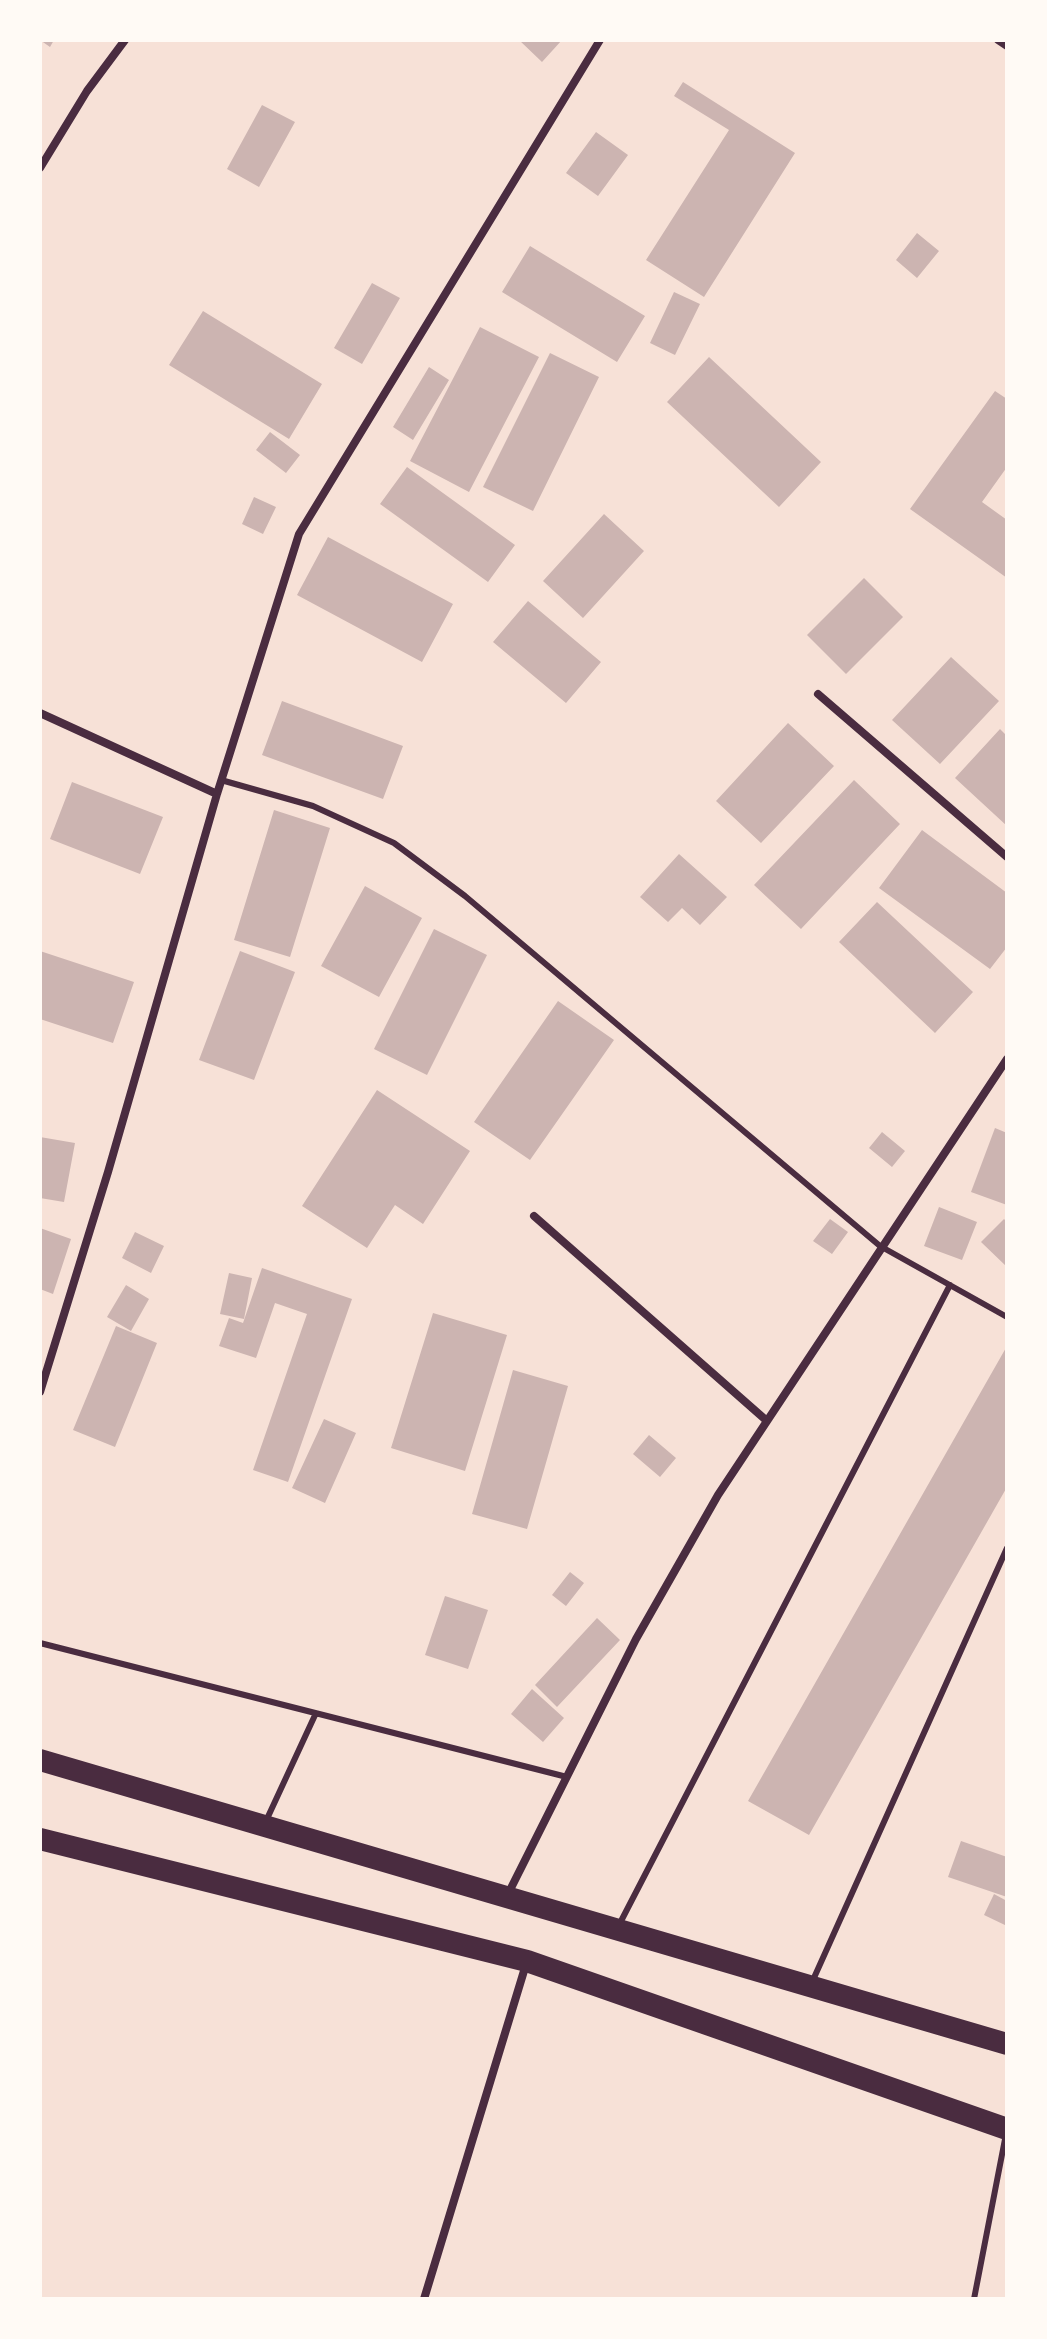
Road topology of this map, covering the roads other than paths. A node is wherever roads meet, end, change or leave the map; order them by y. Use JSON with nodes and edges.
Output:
{"nodes":[{"id":1,"x":125,"y":40,"type":"edge"},
{"id":2,"x":600,"y":40,"type":"edge"},
{"id":3,"x":998,"y":40,"type":"edge"},
{"id":4,"x":1007,"y":46,"type":"edge"},
{"id":5,"x":40,"y":168,"type":"edge"},
{"id":6,"x":818,"y":694,"type":"dead end"},
{"id":7,"x":40,"y":713,"type":"edge"},
{"id":8,"x":221,"y":780,"type":"junction"},
{"id":9,"x":217,"y":794,"type":"junction"},
{"id":10,"x":1007,"y":857,"type":"edge"},
{"id":11,"x":1007,"y":1059,"type":"edge"},
{"id":12,"x":534,"y":1216,"type":"dead end"},
{"id":13,"x":880,"y":1246,"type":"junction"},
{"id":14,"x":950,"y":1285,"type":"junction"},
{"id":15,"x":1007,"y":1317,"type":"edge"},
{"id":16,"x":40,"y":1392,"type":"edge"},
{"id":17,"x":767,"y":1421,"type":"junction"},
{"id":18,"x":1007,"y":1548,"type":"edge"},
{"id":19,"x":40,"y":1643,"type":"edge"},
{"id":20,"x":316,"y":1713,"type":"junction"},
{"id":21,"x":40,"y":1760,"type":"edge"},
{"id":22,"x":567,"y":1777,"type":"junction"},
{"id":23,"x":264,"y":1824,"type":"junction"},
{"id":24,"x":40,"y":1839,"type":"edge"},
{"id":25,"x":507,"y":1897,"type":"junction"},
{"id":26,"x":616,"y":1931,"type":"junction"},
{"id":27,"x":527,"y":1961,"type":"junction"},
{"id":28,"x":809,"y":1987,"type":"junction"},
{"id":29,"x":1007,"y":2044,"type":"edge"},
{"id":30,"x":1007,"y":2129,"type":"edge"},
{"id":31,"x":424,"y":2299,"type":"edge"},
{"id":32,"x":974,"y":2299,"type":"edge"}],
"edges":[{"from":1,"to":5,"type":"street"},
{"from":2,"to":8,"type":"street"},
{"from":3,"to":4,"type":"street"},
{"from":6,"to":10,"type":"street"},
{"from":7,"to":9,"type":"street"},
{"from":8,"to":9,"type":"street"},
{"from":8,"to":13,"type":"lane"},
{"from":9,"to":16,"type":"street"},
{"from":11,"to":13,"type":"street"},
{"from":12,"to":17,"type":"street"},
{"from":13,"to":14,"type":"lane"},
{"from":13,"to":17,"type":"street"},
{"from":14,"to":15,"type":"lane"},
{"from":14,"to":26,"type":"lane"},
{"from":17,"to":22,"type":"street"},
{"from":18,"to":28,"type":"lane"},
{"from":19,"to":20,"type":"lane"},
{"from":20,"to":22,"type":"lane"},
{"from":20,"to":23,"type":"lane"},
{"from":21,"to":23,"type":"highway"},
{"from":22,"to":25,"type":"street"},
{"from":23,"to":25,"type":"highway"},
{"from":24,"to":27,"type":"highway"},
{"from":25,"to":26,"type":"highway"},
{"from":26,"to":28,"type":"highway"},
{"from":27,"to":30,"type":"highway"},
{"from":27,"to":31,"type":"street"},
{"from":28,"to":29,"type":"highway"},
{"from":30,"to":32,"type":"lane"}]}
